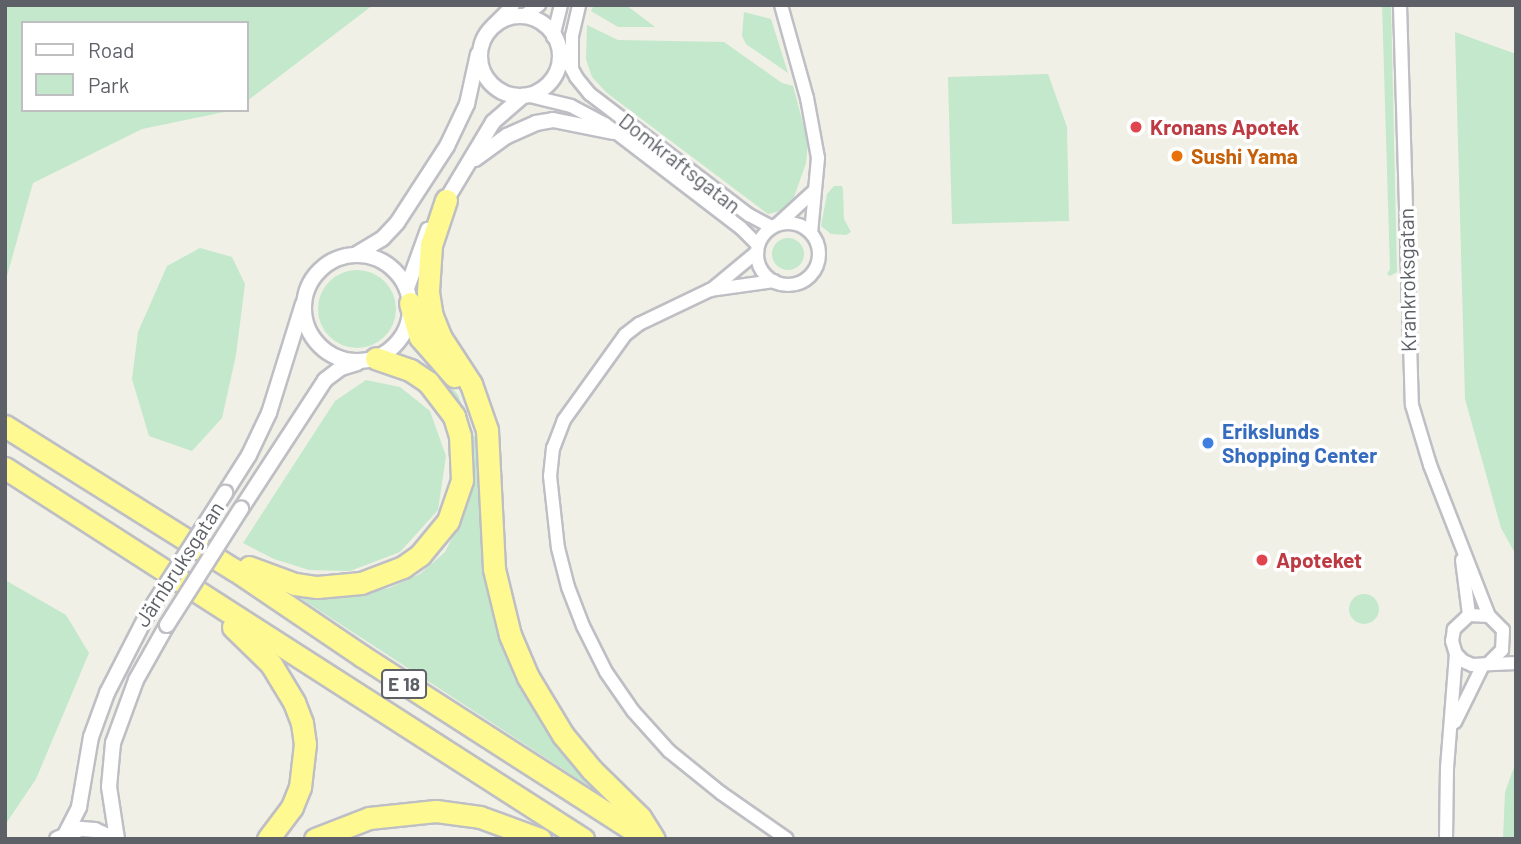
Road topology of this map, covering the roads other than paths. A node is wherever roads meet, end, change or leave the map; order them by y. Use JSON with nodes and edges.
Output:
{"nodes":[{"id":1,"x":539,"y":5,"type":"edge"},
{"id":2,"x":561,"y":5,"type":"edge"},
{"id":3,"x":579,"y":5,"type":"edge"},
{"id":4,"x":781,"y":5,"type":"edge"},
{"id":5,"x":1400,"y":5,"type":"edge"},
{"id":6,"x":517,"y":11,"type":"edge"},
{"id":7,"x":556,"y":41,"type":"junction"},
{"id":8,"x":479,"y":50,"type":"junction"},
{"id":9,"x":576,"y":77,"type":"junction"},
{"id":10,"x":526,"y":96,"type":"junction"},
{"id":11,"x":612,"y":132,"type":"junction"},
{"id":12,"x":471,"y":162,"type":"junction"},
{"id":13,"x":814,"y":191,"type":"junction"},
{"id":14,"x":446,"y":200,"type":"junction"},
{"id":15,"x":775,"y":226,"type":"junction"},
{"id":16,"x":811,"y":233,"type":"junction"},
{"id":17,"x":758,"y":249,"type":"junction"},
{"id":18,"x":355,"y":255,"type":"junction"},
{"id":19,"x":775,"y":281,"type":"junction"},
{"id":20,"x":710,"y":290,"type":"junction"},
{"id":21,"x":408,"y":296,"type":"junction"},
{"id":22,"x":304,"y":299,"type":"junction"},
{"id":23,"x":369,"y":360,"type":"junction"},
{"id":24,"x":5,"y":426,"type":"edge"},
{"id":25,"x":488,"y":454,"type":"junction"},
{"id":26,"x":5,"y":468,"type":"edge"},
{"id":27,"x":164,"y":524,"type":"junction"},
{"id":28,"x":1461,"y":546,"type":"junction"},
{"id":29,"x":211,"y":601,"type":"junction"},
{"id":30,"x":1469,"y":615,"type":"junction"},
{"id":31,"x":1489,"y":616,"type":"junction"},
{"id":32,"x":1503,"y":630,"type":"junction"},
{"id":33,"x":1516,"y":640,"type":"edge"},
{"id":34,"x":1456,"y":653,"type":"junction"},
{"id":35,"x":1516,"y":663,"type":"edge"},
{"id":36,"x":1485,"y":665,"type":"junction"},
{"id":37,"x":1452,"y":729,"type":"junction"},
{"id":38,"x":62,"y":836,"type":"edge"},
{"id":39,"x":116,"y":839,"type":"edge"},
{"id":40,"x":268,"y":839,"type":"edge"},
{"id":41,"x":315,"y":839,"type":"edge"},
{"id":42,"x":540,"y":839,"type":"edge"},
{"id":43,"x":583,"y":839,"type":"edge"},
{"id":44,"x":647,"y":839,"type":"edge"},
{"id":45,"x":654,"y":839,"type":"edge"},
{"id":46,"x":787,"y":839,"type":"edge"},
{"id":47,"x":1447,"y":839,"type":"edge"}],
"edges":[{"from":1,"to":6,"type":"street"},
{"from":2,"to":7,"type":"street"},
{"from":3,"to":9,"type":"street"},
{"from":4,"to":13,"type":"street"},
{"from":5,"to":28,"type":"street","name":"Krankroksgatan"},
{"from":6,"to":7,"type":"street"},
{"from":6,"to":8,"type":"street"},
{"from":7,"to":9,"type":"street","name":"Domkraftsgatan"},
{"from":7,"to":10,"type":"street"},
{"from":8,"to":10,"type":"street"},
{"from":8,"to":18,"type":"street"},
{"from":9,"to":15,"type":"street","name":"Domkraftsgatan"},
{"from":10,"to":11,"type":"street","name":"Domkraftsgatan"},
{"from":10,"to":12,"type":"street"},
{"from":11,"to":12,"type":"street"},
{"from":11,"to":17,"type":"street","name":"Domkraftsgatan"},
{"from":12,"to":14,"type":"street"},
{"from":13,"to":15,"type":"street"},
{"from":13,"to":16,"type":"street"},
{"from":14,"to":21,"type":"street"},
{"from":14,"to":25,"type":"highway"},
{"from":15,"to":16,"type":"street"},
{"from":15,"to":17,"type":"street"},
{"from":16,"to":19,"type":"street"},
{"from":17,"to":19,"type":"street"},
{"from":17,"to":20,"type":"street"},
{"from":18,"to":21,"type":"street"},
{"from":18,"to":22,"type":"street"},
{"from":19,"to":20,"type":"street"},
{"from":20,"to":46,"type":"street"},
{"from":21,"to":23,"type":"street"},
{"from":21,"to":25,"type":"highway"},
{"from":22,"to":23,"type":"street"},
{"from":22,"to":38,"type":"street","name":"Järnbruksgatan","bridge":true},
{"from":23,"to":27,"type":"highway","number":"E 18"},
{"from":23,"to":39,"type":"street","name":"Järnbruksgatan","bridge":true},
{"from":24,"to":27,"type":"highway","number":"E 18"},
{"from":25,"to":45,"type":"highway"},
{"from":26,"to":29,"type":"highway","number":"E 18"},
{"from":27,"to":44,"type":"highway","number":"E 18"},
{"from":28,"to":30,"type":"street","name":"Krankroksgatan"},
{"from":28,"to":31,"type":"street","name":"Krankroksgatan"},
{"from":29,"to":40,"type":"highway","number":"E 18"},
{"from":29,"to":43,"type":"highway","number":"E 18"},
{"from":30,"to":31,"type":"street"},
{"from":30,"to":34,"type":"street"},
{"from":31,"to":32,"type":"street"},
{"from":32,"to":33,"type":"street"},
{"from":32,"to":36,"type":"street"},
{"from":34,"to":36,"type":"street"},
{"from":34,"to":37,"type":"street"},
{"from":35,"to":36,"type":"street"},
{"from":36,"to":37,"type":"street"},
{"from":37,"to":47,"type":"street"},
{"from":38,"to":39,"type":"street"},
{"from":41,"to":42,"type":"highway"}]}
